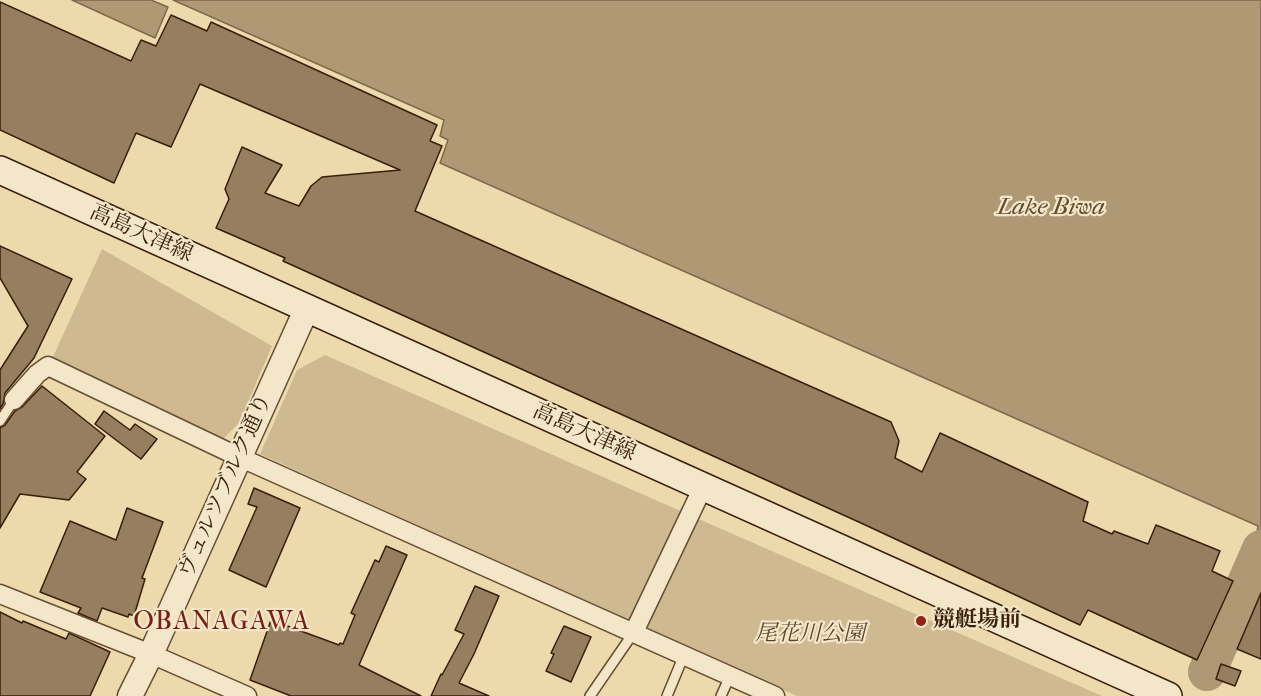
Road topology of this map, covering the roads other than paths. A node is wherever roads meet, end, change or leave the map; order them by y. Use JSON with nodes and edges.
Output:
{"nodes":[{"id":1,"x":0,"y":170,"type":"edge"},
{"id":2,"x":307,"y":308,"type":"junction"},
{"id":3,"x":14,"y":400,"type":"joint"},
{"id":4,"x":0,"y":421,"type":"edge"},
{"id":5,"x":239,"y":457,"type":"junction"},
{"id":6,"x":703,"y":486,"type":"junction"},
{"id":7,"x":0,"y":594,"type":"edge"},
{"id":8,"x":634,"y":632,"type":"junction"},
{"id":9,"x":152,"y":654,"type":"junction"},
{"id":10,"x":684,"y":655,"type":"junction"},
{"id":11,"x":730,"y":676,"type":"junction"},
{"id":12,"x":130,"y":696,"type":"edge"},
{"id":13,"x":247,"y":696,"type":"edge"},
{"id":14,"x":590,"y":696,"type":"edge"},
{"id":15,"x":667,"y":696,"type":"edge"},
{"id":16,"x":721,"y":696,"type":"edge"},
{"id":17,"x":775,"y":696,"type":"edge"},
{"id":18,"x":1168,"y":696,"type":"edge"}],
"edges":[{"from":1,"to":2,"type":"main road","name":"高島大津線"},
{"from":2,"to":5,"type":"street","name":"ヴュルツブルク通り"},
{"from":2,"to":6,"type":"main road","name":"高島大津線"},
{"from":3,"to":4,"type":"lane"},
{"from":3,"to":5,"type":"street"},
{"from":5,"to":8,"type":"street"},
{"from":5,"to":9,"type":"street","name":"ヴュルツブルク通り"},
{"from":6,"to":8,"type":"street"},
{"from":6,"to":18,"type":"main road","name":"高島大津線"},
{"from":7,"to":9,"type":"street"},
{"from":8,"to":10,"type":"street"},
{"from":8,"to":14,"type":"lane"},
{"from":9,"to":12,"type":"street","name":"ヴュルツブルク通り"},
{"from":9,"to":13,"type":"street"},
{"from":10,"to":11,"type":"street"},
{"from":10,"to":15,"type":"lane"},
{"from":11,"to":16,"type":"lane"},
{"from":11,"to":17,"type":"street"}]}
